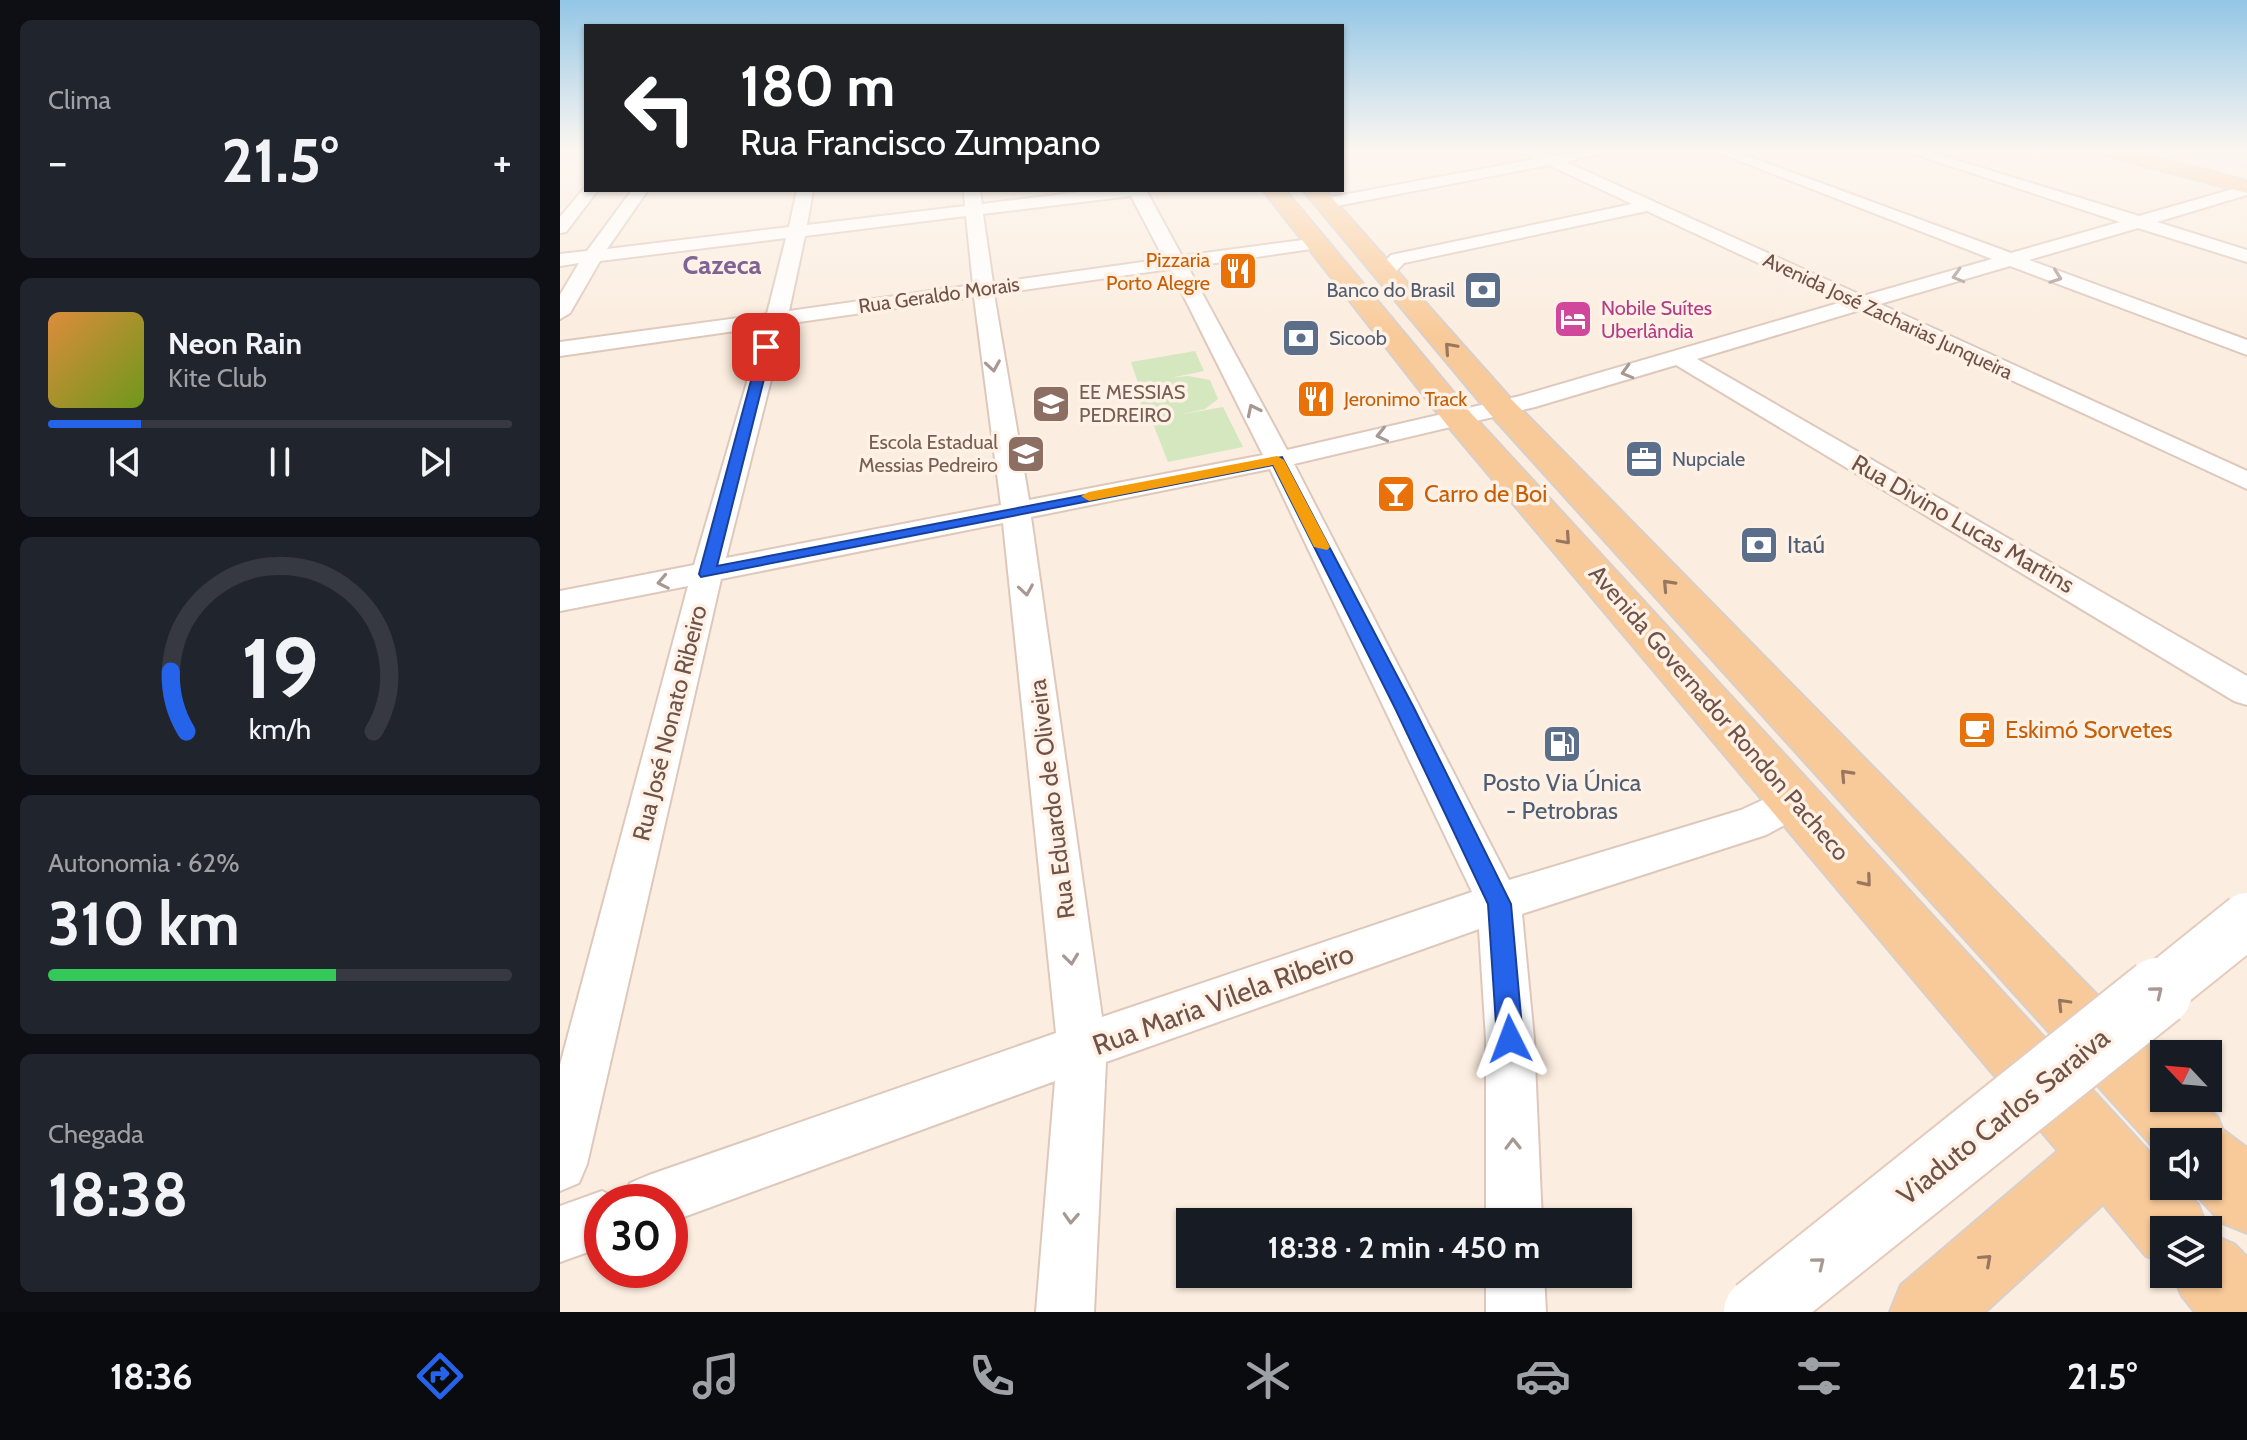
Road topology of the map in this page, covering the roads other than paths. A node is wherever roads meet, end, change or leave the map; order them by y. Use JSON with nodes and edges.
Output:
{"nodes":[{"id":1,"x":573,"y":212,"type":"edge"},
{"id":2,"x":624,"y":212,"type":"edge"},
{"id":3,"x":800,"y":212,"type":"edge"},
{"id":4,"x":896,"y":212,"type":"edge"},
{"id":5,"x":975,"y":212,"type":"edge"},
{"id":6,"x":1148,"y":212,"type":"edge"},
{"id":7,"x":1292,"y":212,"type":"edge"},
{"id":8,"x":1333,"y":212,"type":"edge"},
{"id":9,"x":1620,"y":212,"type":"edge"},
{"id":10,"x":1663,"y":212,"type":"edge"},
{"id":11,"x":1884,"y":212,"type":"edge"},
{"id":12,"x":2106,"y":212,"type":"edge"},
{"id":13,"x":2173,"y":212,"type":"edge"},
{"id":14,"x":2140,"y":223,"type":"junction"},
{"id":15,"x":560,"y":228,"type":"edge"},
{"id":16,"x":796,"y":229,"type":"junction"},
{"id":17,"x":1318,"y":243,"type":"junction"},
{"id":18,"x":594,"y":254,"type":"junction"},
{"id":19,"x":2247,"y":256,"type":"edge"},
{"id":20,"x":560,"y":260,"type":"edge"},
{"id":21,"x":2012,"y":260,"type":"junction"},
{"id":22,"x":1174,"y":262,"type":"junction"},
{"id":23,"x":1384,"y":273,"type":"junction"},
{"id":24,"x":984,"y":289,"type":"junction"},
{"id":25,"x":1863,"y":304,"type":"junction"},
{"id":26,"x":560,"y":313,"type":"edge"},
{"id":27,"x":777,"y":318,"type":"junction"},
{"id":28,"x":2247,"y":348,"type":"edge"},
{"id":29,"x":560,"y":349,"type":"edge"},
{"id":30,"x":1678,"y":357,"type":"junction"},
{"id":31,"x":1479,"y":413,"type":"junction"},
{"id":32,"x":1277,"y":460,"type":"junction"},
{"id":33,"x":2247,"y":481,"type":"edge"},
{"id":34,"x":1014,"y":513,"type":"junction"},
{"id":35,"x":707,"y":574,"type":"junction"},
{"id":36,"x":560,"y":601,"type":"edge"},
{"id":37,"x":2247,"y":692,"type":"edge"},
{"id":38,"x":1797,"y":800,"type":"junction"},
{"id":39,"x":1499,"y":904,"type":"junction"},
{"id":40,"x":2247,"y":920,"type":"edge"},
{"id":41,"x":1082,"y":1049,"type":"junction"},
{"id":42,"x":2180,"y":1128,"type":"edge"},
{"id":43,"x":2104,"y":1155,"type":"junction"},
{"id":44,"x":560,"y":1164,"type":"edge"},
{"id":45,"x":2222,"y":1172,"type":"edge"},
{"id":46,"x":688,"y":1188,"type":"edge"},
{"id":47,"x":2247,"y":1198,"type":"edge"},
{"id":48,"x":1514,"y":1208,"type":"edge"},
{"id":49,"x":2159,"y":1216,"type":"edge"},
{"id":50,"x":584,"y":1225,"type":"edge"},
{"id":51,"x":560,"y":1234,"type":"edge"},
{"id":52,"x":2222,"y":1285,"type":"edge"},
{"id":53,"x":1515,"y":1288,"type":"edge"},
{"id":54,"x":1065,"y":1312,"type":"edge"},
{"id":55,"x":1516,"y":1312,"type":"edge"},
{"id":56,"x":1758,"y":1312,"type":"edge"},
{"id":57,"x":1928,"y":1312,"type":"edge"},
{"id":58,"x":2246,"y":1312,"type":"edge"}],
"edges":[{"from":1,"to":15,"type":"street"},
{"from":2,"to":18,"type":"street"},
{"from":3,"to":16,"type":"street","name":"Rua José Nonato Ribeiro"},
{"from":4,"to":16,"type":"street"},
{"from":5,"to":24,"type":"street","name":"Rua Eduardo de Oliveira"},
{"from":6,"to":22,"type":"street"},
{"from":7,"to":17,"type":"main road","name":"Avenida Governador Rondon Pacheco"},
{"from":8,"to":23,"type":"main road","name":"Avenida Governador Rondon Pacheco"},
{"from":9,"to":23,"type":"street"},
{"from":10,"to":25,"type":"street","name":"Avenida José Zacharias Junqueira"},
{"from":11,"to":21,"type":"street"},
{"from":12,"to":14,"type":"street"},
{"from":13,"to":14,"type":"street"},
{"from":14,"to":19,"type":"street"},
{"from":14,"to":21,"type":"street"},
{"from":16,"to":18,"type":"street"},
{"from":16,"to":27,"type":"street","name":"Rua José Nonato Ribeiro"},
{"from":17,"to":22,"type":"street","name":"Rua Geraldo Morais"},
{"from":17,"to":31,"type":"main road","name":"Avenida Governador Rondon Pacheco"},
{"from":18,"to":20,"type":"street"},
{"from":18,"to":26,"type":"street"},
{"from":21,"to":25,"type":"street","one_way":true},
{"from":21,"to":28,"type":"street","one_way":true},
{"from":22,"to":24,"type":"street","name":"Rua Geraldo Morais"},
{"from":32,"to":22,"type":"street","one_way":true},
{"from":31,"to":23,"type":"main road","name":"Avenida Governador Rondon Pacheco","one_way":true},
{"from":24,"to":27,"type":"street","name":"Rua Geraldo Morais"},
{"from":24,"to":34,"type":"street","name":"Rua Eduardo de Oliveira","one_way":true},
{"from":25,"to":30,"type":"street"},
{"from":25,"to":33,"type":"street","name":"Avenida José Zacharias Junqueira"},
{"from":27,"to":29,"type":"street","name":"Rua Geraldo Morais"},
{"from":27,"to":35,"type":"street","name":"Rua José Nonato Ribeiro"},
{"from":30,"to":31,"type":"street","one_way":true},
{"from":30,"to":37,"type":"street","name":"Rua Divino Lucas Martins"},
{"from":31,"to":32,"type":"street","one_way":true},
{"from":31,"to":38,"type":"main road","name":"Avenida Governador Rondon Pacheco","one_way":true},
{"from":42,"to":31,"type":"main road","name":"Avenida Governador Rondon Pacheco","one_way":true},
{"from":32,"to":34,"type":"street"},
{"from":32,"to":39,"type":"street"},
{"from":34,"to":35,"type":"street"},
{"from":34,"to":41,"type":"street","name":"Rua Eduardo de Oliveira","one_way":true},
{"from":35,"to":36,"type":"street","one_way":true},
{"from":35,"to":44,"type":"street","name":"Rua José Nonato Ribeiro"},
{"from":38,"to":39,"type":"street","name":"Rua Maria Vilela Ribeiro"},
{"from":38,"to":43,"type":"main road","name":"Avenida Governador Rondon Pacheco","one_way":true},
{"from":39,"to":41,"type":"street","name":"Rua Maria Vilela Ribeiro"},
{"from":48,"to":39,"type":"street","one_way":true},
{"from":56,"to":40,"type":"main road","name":"Viaduto Carlos Saraiva","one_way":true,"bridge":true},
{"from":41,"to":46,"type":"street","name":"Rua Maria Vilela Ribeiro"},
{"from":41,"to":54,"type":"street","name":"Rua Eduardo de Oliveira","one_way":true},
{"from":43,"to":49,"type":"main road","name":"Avenida Governador Rondon Pacheco"},
{"from":57,"to":43,"type":"main road","one_way":true},
{"from":45,"to":47,"type":"main road"},
{"from":50,"to":51,"type":"street"},
{"from":52,"to":58,"type":"main road"},
{"from":53,"to":55,"type":"street"}]}
